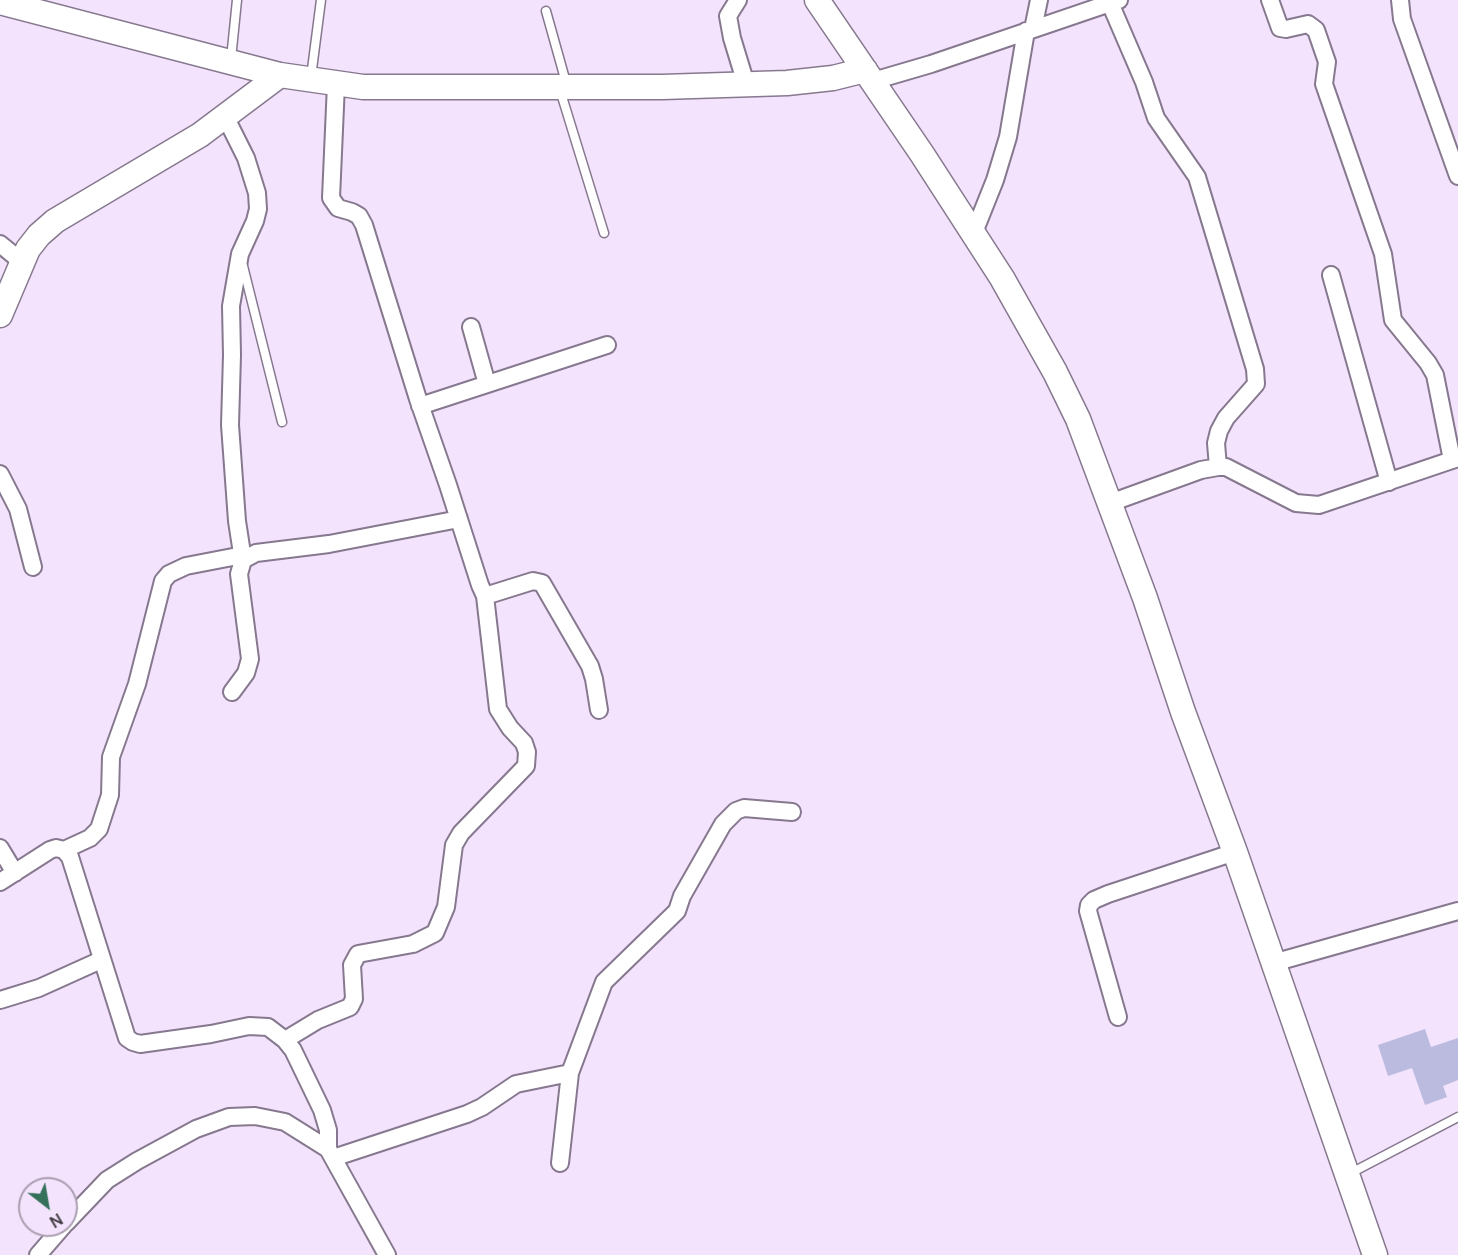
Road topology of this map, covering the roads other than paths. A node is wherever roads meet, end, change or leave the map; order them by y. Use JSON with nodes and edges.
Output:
{"nodes":[{"id":1,"x":237,"y":0,"type":"edge"},
{"id":2,"x":321,"y":0,"type":"edge"},
{"id":3,"x":738,"y":0,"type":"edge"},
{"id":4,"x":817,"y":0,"type":"edge"},
{"id":5,"x":1039,"y":0,"type":"edge"},
{"id":6,"x":1270,"y":0,"type":"edge"},
{"id":7,"x":1400,"y":0,"type":"edge"},
{"id":8,"x":0,"y":2,"type":"edge"},
{"id":9,"x":1115,"y":2,"type":"edge"},
{"id":10,"x":546,"y":11,"type":"dead end"},
{"id":11,"x":1029,"y":30,"type":"junction"},
{"id":12,"x":231,"y":62,"type":"junction"},
{"id":13,"x":280,"y":75,"type":"junction"},
{"id":14,"x":869,"y":76,"type":"junction"},
{"id":15,"x":310,"y":80,"type":"junction"},
{"id":16,"x":336,"y":84,"type":"junction"},
{"id":17,"x":746,"y":84,"type":"junction"},
{"id":18,"x":563,"y":87,"type":"junction"},
{"id":19,"x":225,"y":116,"type":"junction"},
{"id":20,"x":1458,"y":176,"type":"edge"},
{"id":21,"x":604,"y":233,"type":"dead end"},
{"id":22,"x":973,"y":236,"type":"junction"},
{"id":23,"x":0,"y":244,"type":"edge"},
{"id":24,"x":240,"y":254,"type":"junction"},
{"id":25,"x":22,"y":262,"type":"junction"},
{"id":26,"x":1331,"y":275,"type":"dead end"},
{"id":27,"x":0,"y":315,"type":"edge"},
{"id":28,"x":471,"y":327,"type":"dead end"},
{"id":29,"x":607,"y":345,"type":"dead end"},
{"id":30,"x":488,"y":384,"type":"junction"},
{"id":31,"x":420,"y":406,"type":"junction"},
{"id":32,"x":282,"y":422,"type":"dead end"},
{"id":33,"x":1455,"y":459,"type":"edge"},
{"id":34,"x":1218,"y":467,"type":"junction"},
{"id":35,"x":0,"y":474,"type":"edge"},
{"id":36,"x":1389,"y":482,"type":"junction"},
{"id":37,"x":1110,"y":504,"type":"junction"},
{"id":38,"x":459,"y":519,"type":"junction"},
{"id":39,"x":243,"y":557,"type":"junction"},
{"id":40,"x":33,"y":567,"type":"dead end"},
{"id":41,"x":485,"y":596,"type":"junction"},
{"id":42,"x":232,"y":692,"type":"dead end"},
{"id":43,"x":599,"y":710,"type":"dead end"},
{"id":44,"x":792,"y":812,"type":"dead end"},
{"id":45,"x":0,"y":848,"type":"edge"},
{"id":46,"x":64,"y":850,"type":"junction"},
{"id":47,"x":1235,"y":852,"type":"junction"},
{"id":48,"x":7,"y":877,"type":"edge"},
{"id":49,"x":1458,"y":911,"type":"edge"},
{"id":50,"x":101,"y":960,"type":"junction"},
{"id":51,"x":1273,"y":963,"type":"junction"},
{"id":52,"x":0,"y":1000,"type":"edge"},
{"id":53,"x":1118,"y":1017,"type":"dead end"},
{"id":54,"x":285,"y":1040,"type":"junction"},
{"id":55,"x":570,"y":1073,"type":"junction"},
{"id":56,"x":1458,"y":1117,"type":"edge"},
{"id":57,"x":330,"y":1154,"type":"junction"},
{"id":58,"x":560,"y":1163,"type":"dead end"},
{"id":59,"x":1346,"y":1176,"type":"junction"},
{"id":60,"x":78,"y":1210,"type":"edge"},
{"id":61,"x":54,"y":1237,"type":"edge"},
{"id":62,"x":38,"y":1255,"type":"edge"},
{"id":63,"x":387,"y":1255,"type":"edge"},
{"id":64,"x":1375,"y":1255,"type":"edge"}],
"edges":[{"from":1,"to":12,"type":"lane"},
{"from":2,"to":15,"type":"lane"},
{"from":3,"to":17,"type":"street"},
{"from":4,"to":14,"type":"main road"},
{"from":5,"to":11,"type":"street"},
{"from":6,"to":33,"type":"street"},
{"from":7,"to":20,"type":"street"},
{"from":8,"to":12,"type":"main road"},
{"from":9,"to":11,"type":"street"},
{"from":9,"to":34,"type":"street"},
{"from":10,"to":18,"type":"lane"},
{"from":11,"to":14,"type":"street"},
{"from":11,"to":22,"type":"street"},
{"from":12,"to":13,"type":"main road"},
{"from":13,"to":15,"type":"main road"},
{"from":13,"to":19,"type":"main road"},
{"from":14,"to":17,"type":"main road"},
{"from":14,"to":22,"type":"main road"},
{"from":15,"to":16,"type":"main road"},
{"from":16,"to":18,"type":"main road"},
{"from":16,"to":31,"type":"street"},
{"from":17,"to":18,"type":"main road"},
{"from":18,"to":21,"type":"lane"},
{"from":19,"to":24,"type":"street"},
{"from":19,"to":25,"type":"main road"},
{"from":22,"to":37,"type":"main road"},
{"from":23,"to":25,"type":"street"},
{"from":24,"to":32,"type":"lane"},
{"from":24,"to":39,"type":"street"},
{"from":25,"to":27,"type":"main road"},
{"from":26,"to":36,"type":"street"},
{"from":28,"to":30,"type":"street"},
{"from":29,"to":30,"type":"street"},
{"from":30,"to":31,"type":"street"},
{"from":31,"to":38,"type":"street"},
{"from":33,"to":36,"type":"street"},
{"from":34,"to":36,"type":"street"},
{"from":34,"to":37,"type":"street"},
{"from":35,"to":40,"type":"street"},
{"from":37,"to":47,"type":"main road"},
{"from":38,"to":39,"type":"street"},
{"from":38,"to":41,"type":"street"},
{"from":39,"to":42,"type":"street"},
{"from":39,"to":46,"type":"street"},
{"from":41,"to":43,"type":"street"},
{"from":41,"to":54,"type":"street"},
{"from":44,"to":55,"type":"street"},
{"from":45,"to":48,"type":"street"},
{"from":46,"to":48,"type":"street"},
{"from":46,"to":50,"type":"street"},
{"from":47,"to":51,"type":"main road"},
{"from":47,"to":53,"type":"street"},
{"from":49,"to":51,"type":"street"},
{"from":50,"to":52,"type":"street"},
{"from":50,"to":54,"type":"street"},
{"from":51,"to":59,"type":"main road"},
{"from":54,"to":57,"type":"street"},
{"from":55,"to":57,"type":"street"},
{"from":55,"to":58,"type":"street"},
{"from":56,"to":59,"type":"lane"},
{"from":57,"to":60,"type":"street"},
{"from":57,"to":63,"type":"street"},
{"from":59,"to":64,"type":"main road"},
{"from":61,"to":62,"type":"street"}]}
